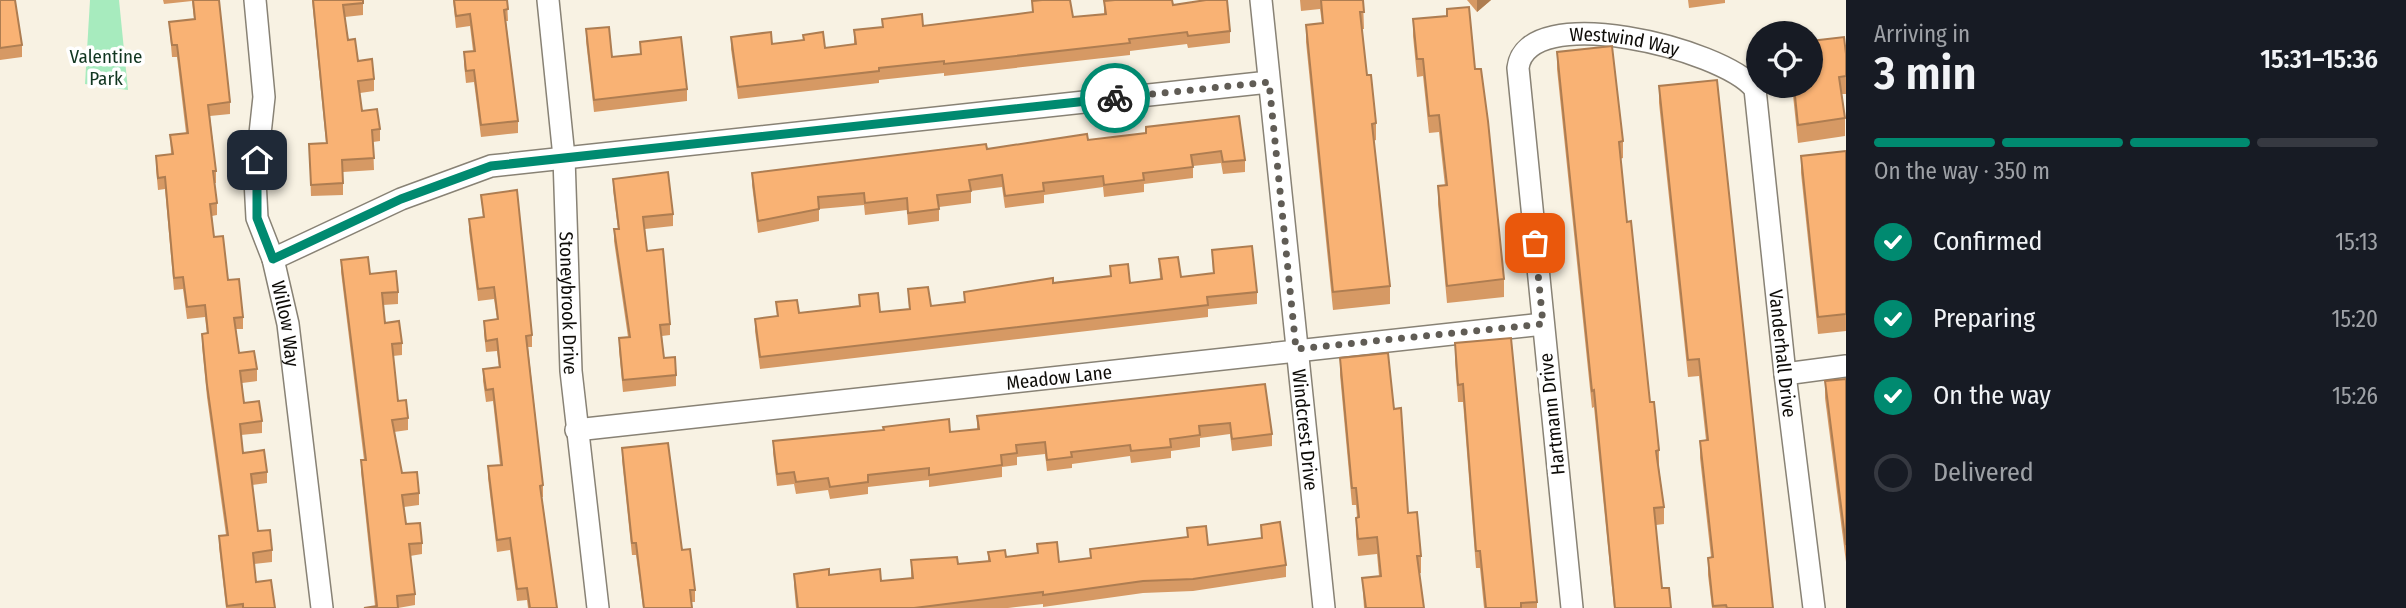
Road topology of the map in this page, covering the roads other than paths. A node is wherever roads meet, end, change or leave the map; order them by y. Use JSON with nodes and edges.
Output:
{"nodes":[{"id":1,"x":255,"y":0,"type":"edge"},
{"id":2,"x":548,"y":0,"type":"edge"},
{"id":3,"x":1261,"y":0,"type":"edge"},
{"id":4,"x":1556,"y":35,"type":"joint"},
{"id":5,"x":1269,"y":82,"type":"junction"},
{"id":6,"x":1758,"y":101,"type":"joint"},
{"id":7,"x":564,"y":157,"type":"junction"},
{"id":8,"x":273,"y":259,"type":"junction"},
{"id":9,"x":1543,"y":324,"type":"junction"},
{"id":10,"x":1296,"y":349,"type":"junction"},
{"id":11,"x":1846,"y":366,"type":"edge"},
{"id":12,"x":1784,"y":374,"type":"junction"},
{"id":13,"x":576,"y":430,"type":"junction"},
{"id":14,"x":322,"y":608,"type":"edge"},
{"id":15,"x":598,"y":608,"type":"edge"},
{"id":16,"x":1324,"y":608,"type":"edge"},
{"id":17,"x":1572,"y":608,"type":"edge"},
{"id":18,"x":1814,"y":608,"type":"edge"}],
"edges":[{"from":1,"to":8,"type":"street","name":"Willow Way"},
{"from":2,"to":7,"type":"street","name":"Stoneybrook Drive"},
{"from":3,"to":5,"type":"street","name":"Windcrest Drive"},
{"from":4,"to":6,"type":"street","name":"Westwind Way"},
{"from":4,"to":9,"type":"street","name":"Hartmann Drive"},
{"from":5,"to":7,"type":"street"},
{"from":5,"to":10,"type":"street","name":"Windcrest Drive"},
{"from":6,"to":12,"type":"street","name":"Vanderhall Drive"},
{"from":7,"to":8,"type":"street"},
{"from":7,"to":13,"type":"street","name":"Stoneybrook Drive"},
{"from":8,"to":14,"type":"street","name":"Willow Way"},
{"from":9,"to":10,"type":"street","name":"Meadow Lane"},
{"from":9,"to":17,"type":"street","name":"Hartmann Drive"},
{"from":10,"to":13,"type":"street","name":"Meadow Lane"},
{"from":10,"to":16,"type":"street","name":"Windcrest Drive"},
{"from":11,"to":12,"type":"street"},
{"from":12,"to":18,"type":"street","name":"Vanderhall Drive"},
{"from":13,"to":15,"type":"street","name":"Stoneybrook Drive"}]}
